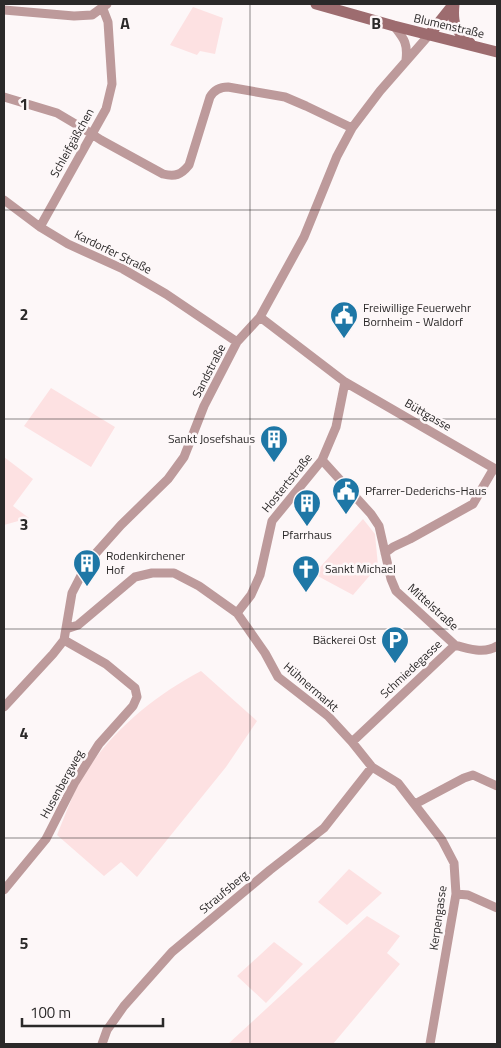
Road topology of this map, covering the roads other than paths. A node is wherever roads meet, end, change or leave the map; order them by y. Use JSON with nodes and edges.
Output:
{"nodes":[{"id":1,"x":316,"y":4,"type":"edge"},
{"id":2,"x":454,"y":4,"type":"edge"},
{"id":3,"x":105,"y":6,"type":"edge"},
{"id":4,"x":4,"y":10,"type":"edge"},
{"id":5,"x":394,"y":26,"type":"junction"},
{"id":6,"x":429,"y":35,"type":"junction"},
{"id":7,"x":471,"y":45,"type":"junction"},
{"id":8,"x":497,"y":52,"type":"edge"},
{"id":9,"x":406,"y":60,"type":"junction"},
{"id":10,"x":4,"y":98,"type":"edge"},
{"id":11,"x":352,"y":128,"type":"junction"},
{"id":12,"x":92,"y":134,"type":"junction"},
{"id":13,"x":4,"y":200,"type":"edge"},
{"id":14,"x":40,"y":227,"type":"junction"},
{"id":15,"x":260,"y":317,"type":"junction"},
{"id":16,"x":237,"y":342,"type":"junction"},
{"id":17,"x":345,"y":382,"type":"junction"},
{"id":18,"x":322,"y":460,"type":"junction"},
{"id":19,"x":496,"y":469,"type":"edge"},
{"id":20,"x":385,"y":553,"type":"junction"},
{"id":21,"x":237,"y":613,"type":"junction"},
{"id":22,"x":66,"y":629,"type":"junction"},
{"id":23,"x":64,"y":640,"type":"junction"},
{"id":24,"x":455,"y":645,"type":"junction"},
{"id":25,"x":497,"y":646,"type":"edge"},
{"id":26,"x":4,"y":707,"type":"edge"},
{"id":27,"x":352,"y":742,"type":"junction"},
{"id":28,"x":372,"y":767,"type":"junction"},
{"id":29,"x":497,"y":786,"type":"edge"},
{"id":30,"x":415,"y":804,"type":"junction"},
{"id":31,"x":4,"y":890,"type":"edge"},
{"id":32,"x":456,"y":894,"type":"junction"},
{"id":33,"x":497,"y":908,"type":"edge"},
{"id":34,"x":102,"y":1044,"type":"edge"},
{"id":35,"x":430,"y":1044,"type":"edge"}],
"edges":[{"from":1,"to":5,"type":"main road","name":"Blumenstraße"},
{"from":2,"to":6,"type":"main road"},
{"from":2,"to":7,"type":"main road"},
{"from":3,"to":4,"type":"street"},
{"from":3,"to":12,"type":"street","name":"Schleifgäßchen"},
{"from":5,"to":6,"type":"main road","name":"Blumenstraße"},
{"from":5,"to":9,"type":"street","name":"Blumenstraße"},
{"from":6,"to":7,"type":"main road","name":"Blumenstraße"},
{"from":6,"to":9,"type":"street","name":"Sandstraße"},
{"from":7,"to":8,"type":"main road","name":"Blumenstraße"},
{"from":9,"to":11,"type":"street","name":"Sandstraße"},
{"from":10,"to":12,"type":"street"},
{"from":11,"to":12,"type":"street"},
{"from":11,"to":15,"type":"street","name":"Sandstraße"},
{"from":12,"to":14,"type":"street","name":"Schleifgäßchen"},
{"from":13,"to":14,"type":"street","name":"Kardorfer Straße"},
{"from":14,"to":16,"type":"street","name":"Kardorfer Straße"},
{"from":15,"to":16,"type":"street","name":"Sandstraße"},
{"from":15,"to":17,"type":"street"},
{"from":16,"to":22,"type":"street","name":"Sandstraße"},
{"from":17,"to":18,"type":"street","name":"Hostertstraße"},
{"from":17,"to":19,"type":"street","name":"Büttgasse"},
{"from":18,"to":20,"type":"street","name":"Mittelstraße"},
{"from":18,"to":21,"type":"street","name":"Hostertstraße"},
{"from":19,"to":20,"type":"street"},
{"from":20,"to":24,"type":"street","name":"Mittelstraße"},
{"from":21,"to":22,"type":"street","name":"Hühnermarkt"},
{"from":21,"to":27,"type":"street","name":"Hühnermarkt"},
{"from":22,"to":23,"type":"street","name":"Sandstraße"},
{"from":23,"to":26,"type":"street","name":"Sandstraße"},
{"from":23,"to":31,"type":"street","name":"Husenbergweg"},
{"from":24,"to":25,"type":"street","name":"Schmiedegasse"},
{"from":24,"to":27,"type":"street","name":"Schmiedegasse"},
{"from":27,"to":28,"type":"street","name":"Hühnermarkt"},
{"from":28,"to":30,"type":"street","name":"Kerpengasse"},
{"from":28,"to":34,"type":"street","name":"Straufsberg"},
{"from":29,"to":30,"type":"street"},
{"from":30,"to":32,"type":"street","name":"Kerpengasse"},
{"from":32,"to":33,"type":"street"},
{"from":32,"to":35,"type":"street","name":"Kerpengasse"}]}
